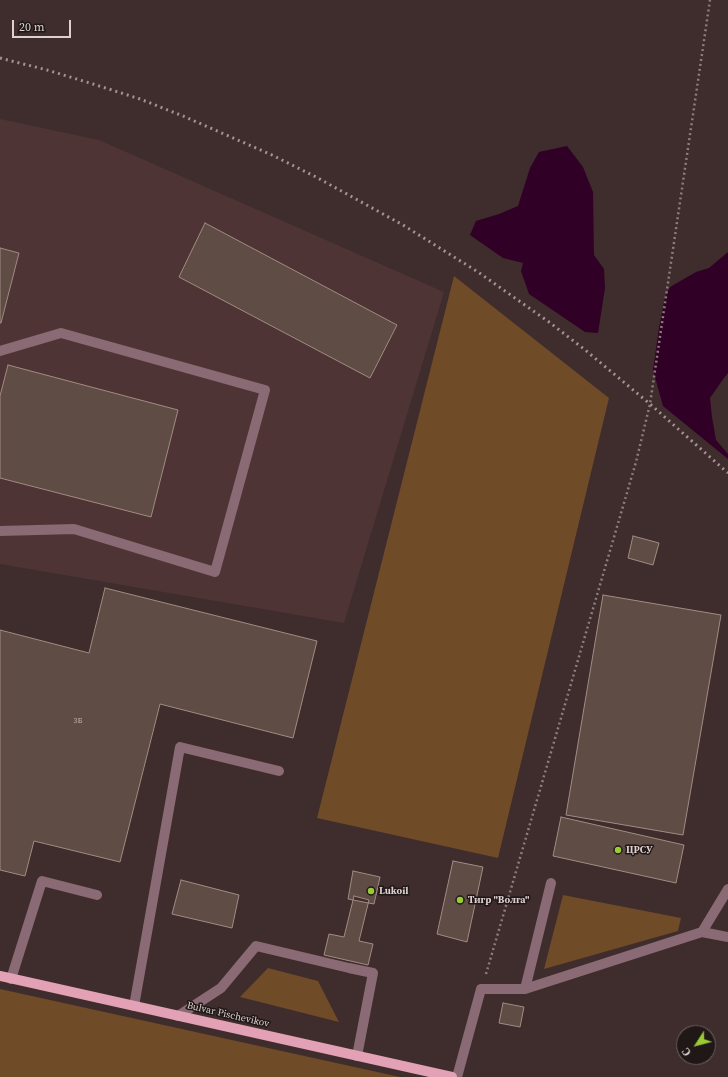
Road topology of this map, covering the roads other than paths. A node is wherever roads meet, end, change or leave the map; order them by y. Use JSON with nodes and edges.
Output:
{"nodes":[{"id":1,"x":0,"y":351,"type":"edge"},
{"id":2,"x":0,"y":531,"type":"edge"},
{"id":3,"x":279,"y":771,"type":"dead end"},
{"id":4,"x":551,"y":883,"type":"dead end"},
{"id":5,"x":728,"y":889,"type":"edge"},
{"id":6,"x":97,"y":895,"type":"dead end"},
{"id":7,"x":702,"y":932,"type":"junction"},
{"id":8,"x":728,"y":937,"type":"edge"},
{"id":9,"x":0,"y":976,"type":"edge"},
{"id":10,"x":11,"y":979,"type":"junction"},
{"id":11,"x":525,"y":989,"type":"junction"},
{"id":12,"x":134,"y":1006,"type":"junction"},
{"id":13,"x":178,"y":1016,"type":"junction"},
{"id":14,"x":357,"y":1056,"type":"junction"},
{"id":15,"x":452,"y":1077,"type":"edge"},
{"id":16,"x":457,"y":1077,"type":"edge"}],
"edges":[{"from":1,"to":2,"type":"lane"},
{"from":3,"to":12,"type":"lane"},
{"from":4,"to":11,"type":"lane"},
{"from":5,"to":7,"type":"lane"},
{"from":6,"to":10,"type":"lane"},
{"from":7,"to":8,"type":"lane"},
{"from":7,"to":11,"type":"lane"},
{"from":9,"to":10,"type":"main road","name":"Bulvar Pischevikov"},
{"from":10,"to":12,"type":"main road","name":"Bulvar Pischevikov"},
{"from":11,"to":16,"type":"lane"},
{"from":12,"to":13,"type":"main road","name":"Bulvar Pischevikov"},
{"from":13,"to":14,"type":"main road","name":"Bulvar Pischevikov"},
{"from":13,"to":14,"type":"lane"},
{"from":14,"to":15,"type":"main road","name":"Bulvar Pischevikov"}]}
